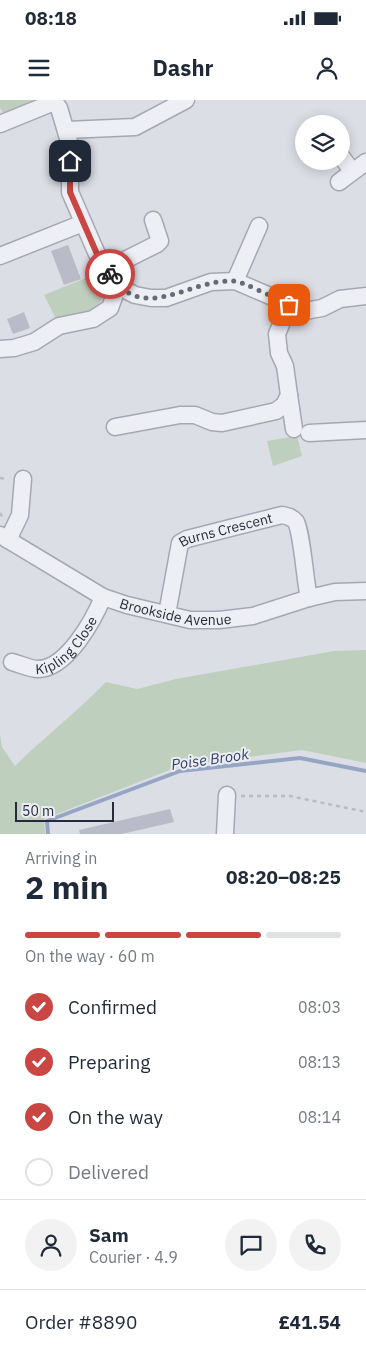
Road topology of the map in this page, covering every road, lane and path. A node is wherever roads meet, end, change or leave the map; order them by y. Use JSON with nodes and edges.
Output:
{"nodes":[{"id":1,"x":186,"y":100,"type":"edge"},
{"id":2,"x":53,"y":101,"type":"edge"},
{"id":3,"x":0,"y":124,"type":"edge"},
{"id":4,"x":67,"y":130,"type":"junction"},
{"id":5,"x":359,"y":166,"type":"edge"},
{"id":6,"x":339,"y":182,"type":"dead end"},
{"id":7,"x":153,"y":220,"type":"dead end"},
{"id":8,"x":83,"y":223,"type":"junction"},
{"id":9,"x":259,"y":226,"type":"dead end"},
{"id":10,"x":0,"y":256,"type":"edge"},
{"id":11,"x":107,"y":269,"type":"junction"},
{"id":12,"x":235,"y":281,"type":"junction"},
{"id":13,"x":118,"y":286,"type":"junction"},
{"id":14,"x":366,"y":296,"type":"edge"},
{"id":15,"x":289,"y":305,"type":"junction"},
{"id":16,"x":0,"y":349,"type":"edge"},
{"id":17,"x":289,"y":395,"type":"junction"},
{"id":18,"x":115,"y":427,"type":"dead end"},
{"id":19,"x":366,"y":430,"type":"edge"},
{"id":20,"x":16,"y":478,"type":"edge"},
{"id":21,"x":4,"y":538,"type":"edge"},
{"id":22,"x":366,"y":591,"type":"edge"},
{"id":23,"x":103,"y":597,"type":"junction"},
{"id":24,"x":309,"y":598,"type":"junction"},
{"id":25,"x":167,"y":614,"type":"junction"},
{"id":26,"x":12,"y":662,"type":"dead end"},
{"id":27,"x":227,"y":796,"type":"joint"},
{"id":28,"x":366,"y":812,"type":"edge"},
{"id":29,"x":225,"y":834,"type":"edge"}],
"edges":[{"from":1,"to":4,"type":"street"},
{"from":2,"to":3,"type":"street"},
{"from":2,"to":4,"type":"street"},
{"from":4,"to":8,"type":"street"},
{"from":5,"to":6,"type":"street"},
{"from":7,"to":11,"type":"street"},
{"from":8,"to":10,"type":"street"},
{"from":8,"to":11,"type":"street"},
{"from":9,"to":12,"type":"street"},
{"from":11,"to":13,"type":"street"},
{"from":12,"to":13,"type":"street"},
{"from":12,"to":15,"type":"street"},
{"from":13,"to":16,"type":"street"},
{"from":14,"to":15,"type":"street"},
{"from":15,"to":17,"type":"street"},
{"from":17,"to":18,"type":"street"},
{"from":17,"to":19,"type":"street"},
{"from":20,"to":21,"type":"street"},
{"from":21,"to":23,"type":"street","name":"Brookside Avenue"},
{"from":22,"to":24,"type":"street","name":"Brookside Avenue"},
{"from":23,"to":25,"type":"street","name":"Brookside Avenue"},
{"from":23,"to":26,"type":"street","name":"Kipling Close"},
{"from":24,"to":25,"type":"street","name":"Brookside Avenue"},
{"from":24,"to":25,"type":"street","name":"Burns Crescent"},
{"from":27,"to":28,"type":"path"},
{"from":27,"to":29,"type":"street"}]}
